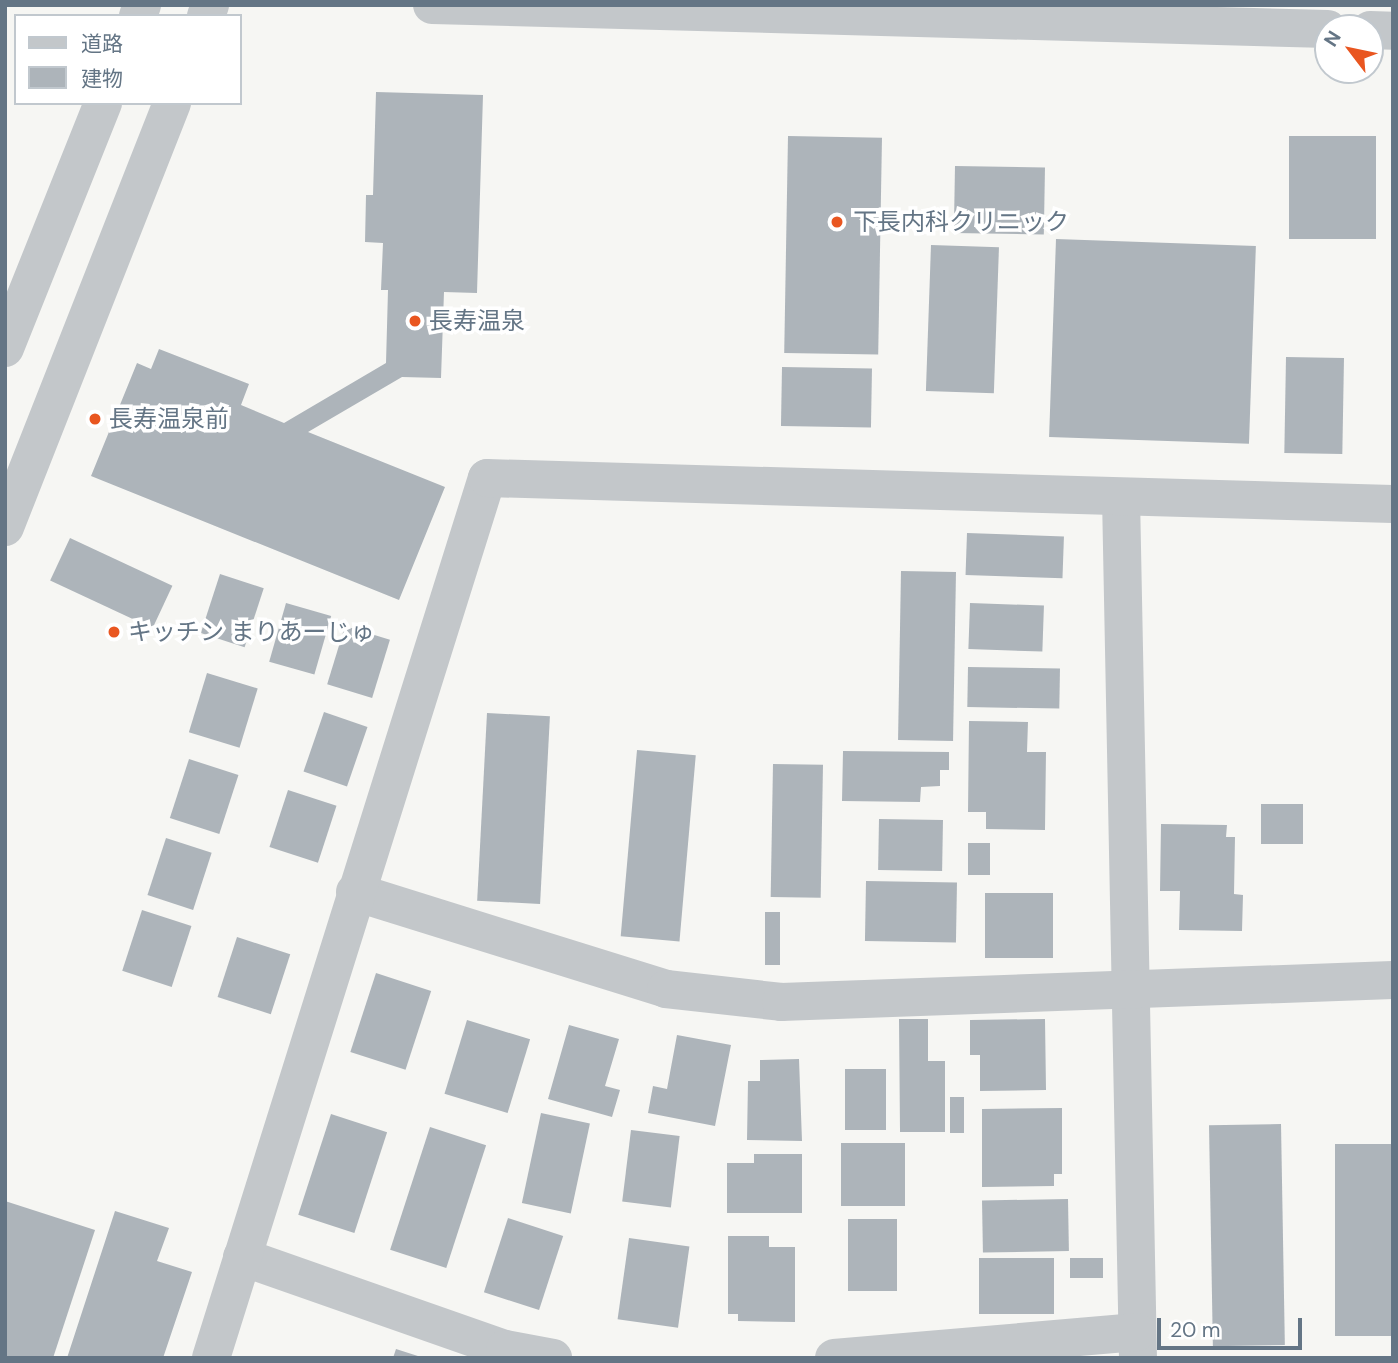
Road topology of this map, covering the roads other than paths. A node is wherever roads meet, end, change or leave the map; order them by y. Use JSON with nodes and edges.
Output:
{"nodes":[{"id":1,"x":432,"y":5,"type":"edge"},
{"id":2,"x":1314,"y":29,"type":"edge"},
{"id":3,"x":102,"y":105,"type":"edge"},
{"id":4,"x":171,"y":105,"type":"edge"},
{"id":5,"x":5,"y":348,"type":"edge"},
{"id":6,"x":1121,"y":497,"type":"junction"},
{"id":7,"x":1393,"y":504,"type":"edge"},
{"id":8,"x":5,"y":527,"type":"edge"},
{"id":9,"x":355,"y":892,"type":"junction"},
{"id":10,"x":1393,"y":980,"type":"edge"},
{"id":11,"x":1131,"y":987,"type":"junction"},
{"id":12,"x":242,"y":1257,"type":"junction"},
{"id":13,"x":1138,"y":1345,"type":"edge"},
{"id":14,"x":211,"y":1358,"type":"edge"},
{"id":15,"x":553,"y":1358,"type":"edge"},
{"id":16,"x":834,"y":1358,"type":"edge"}],
"edges":[{"from":1,"to":2,"type":"street"},
{"from":3,"to":5,"type":"street"},
{"from":4,"to":8,"type":"street"},
{"from":6,"to":7,"type":"street"},
{"from":6,"to":9,"type":"street"},
{"from":6,"to":11,"type":"street"},
{"from":9,"to":11,"type":"street"},
{"from":9,"to":12,"type":"street"},
{"from":10,"to":11,"type":"street"},
{"from":11,"to":13,"type":"street"},
{"from":12,"to":14,"type":"street"},
{"from":12,"to":15,"type":"street"},
{"from":13,"to":16,"type":"street"}]}
